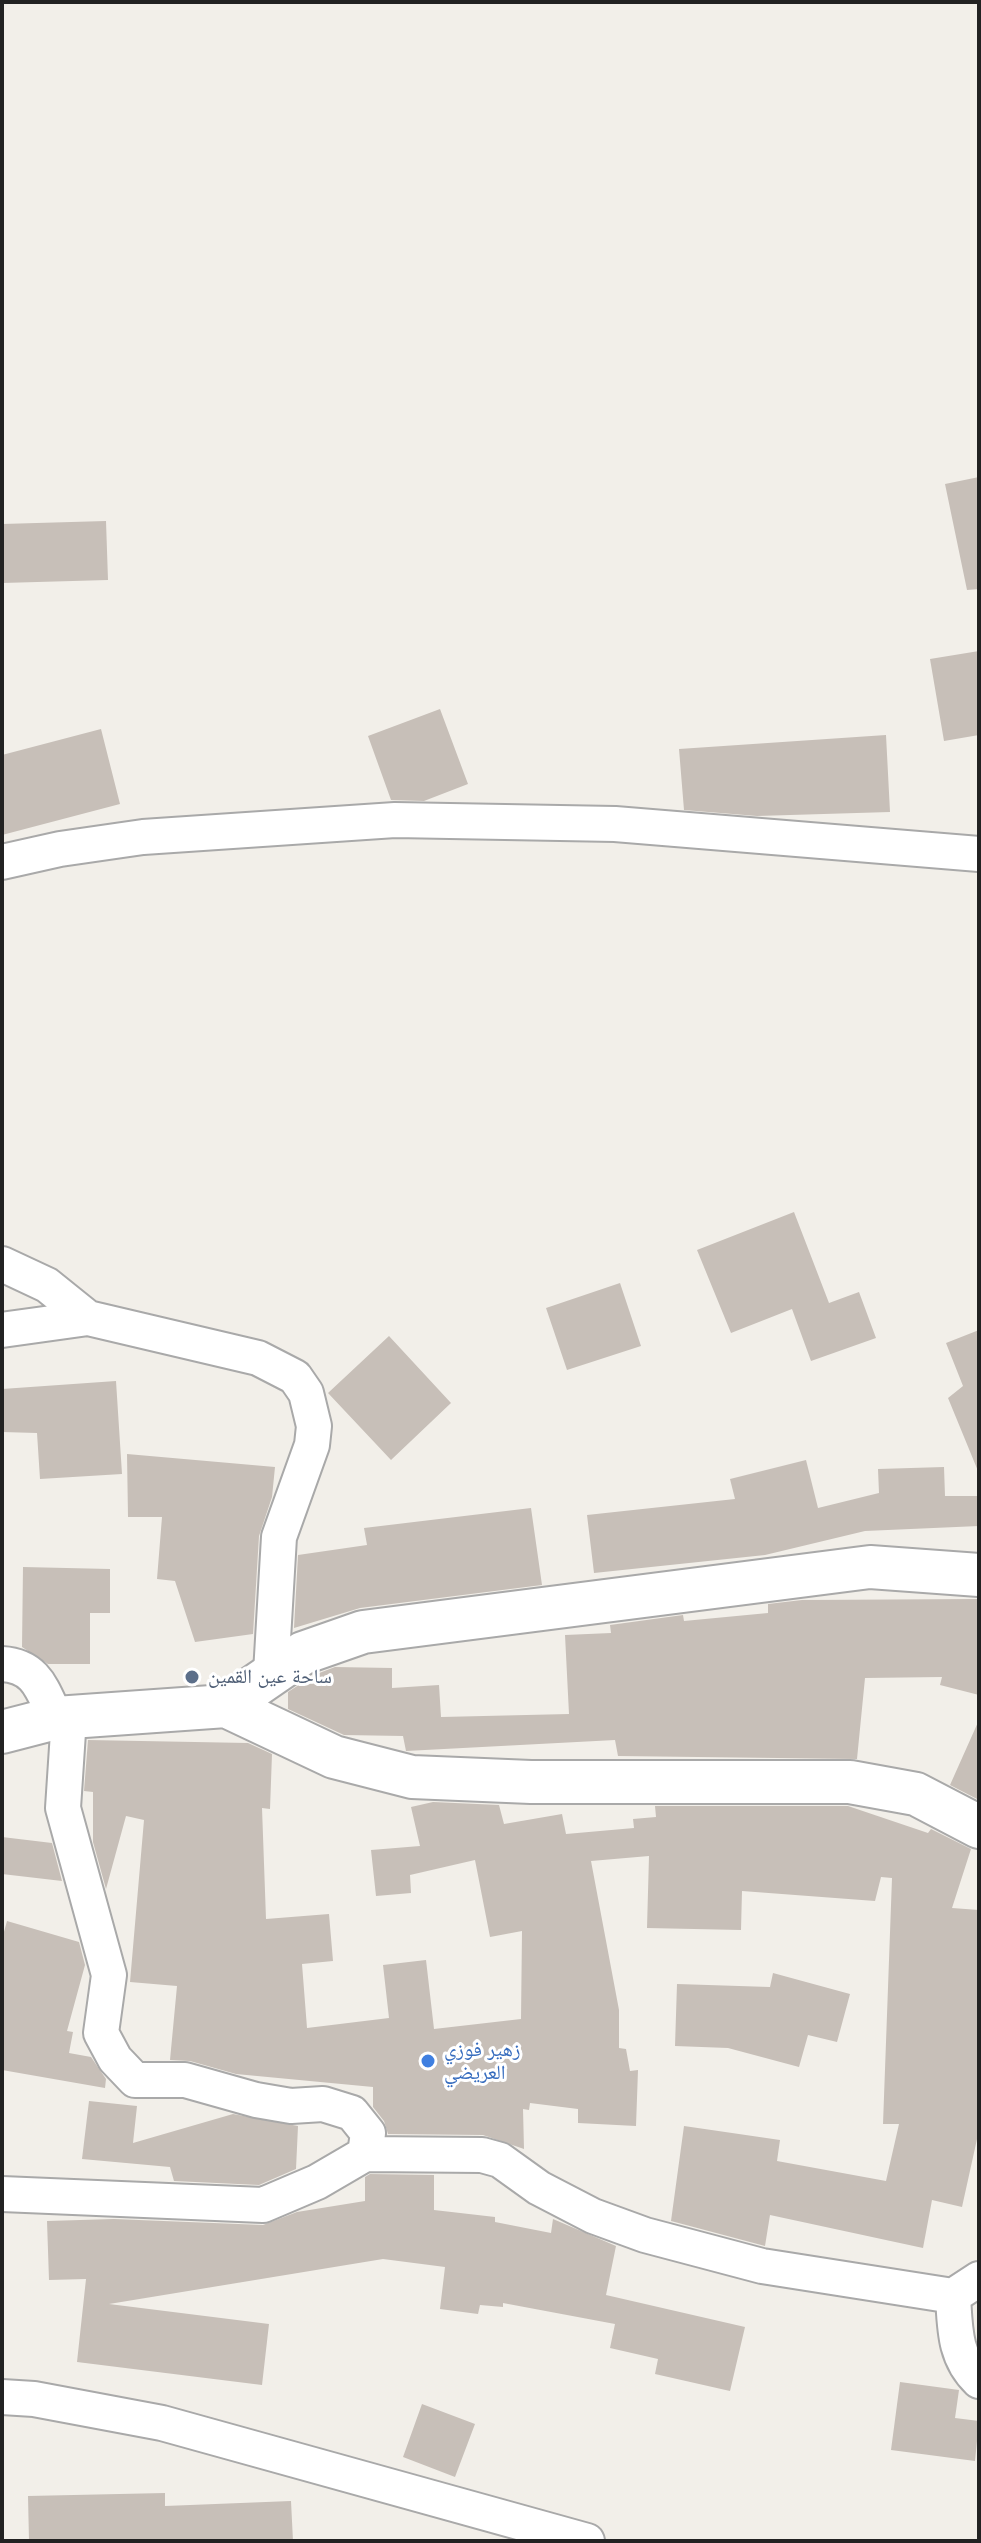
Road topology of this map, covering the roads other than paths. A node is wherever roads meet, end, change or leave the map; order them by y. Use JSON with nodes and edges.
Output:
{"nodes":[{"id":1,"x":979,"y":854,"type":"edge"},
{"id":2,"x":2,"y":862,"type":"edge"},
{"id":3,"x":2,"y":1264,"type":"edge"},
{"id":4,"x":88,"y":1318,"type":"junction"},
{"id":5,"x":2,"y":1330,"type":"edge"},
{"id":6,"x":979,"y":1575,"type":"edge"},
{"id":7,"x":2,"y":1664,"type":"edge"},
{"id":8,"x":271,"y":1673,"type":"junction"},
{"id":9,"x":226,"y":1706,"type":"junction"},
{"id":10,"x":63,"y":1718,"type":"junction"},
{"id":11,"x":2,"y":1732,"type":"edge"},
{"id":12,"x":979,"y":1827,"type":"edge"},
{"id":13,"x":365,"y":2154,"type":"junction"},
{"id":14,"x":2,"y":2194,"type":"edge"},
{"id":15,"x":966,"y":2288,"type":"edge"},
{"id":16,"x":979,"y":2381,"type":"edge"},
{"id":17,"x":2,"y":2397,"type":"edge"},
{"id":18,"x":587,"y":2541,"type":"edge"}],
"edges":[{"from":1,"to":2,"type":"street"},
{"from":3,"to":4,"type":"street"},
{"from":4,"to":5,"type":"street"},
{"from":4,"to":8,"type":"street"},
{"from":6,"to":8,"type":"street"},
{"from":7,"to":10,"type":"street"},
{"from":8,"to":9,"type":"street"},
{"from":9,"to":10,"type":"street"},
{"from":9,"to":12,"type":"street"},
{"from":10,"to":11,"type":"street"},
{"from":10,"to":13,"type":"street"},
{"from":13,"to":14,"type":"street"},
{"from":13,"to":15,"type":"street"},
{"from":15,"to":16,"type":"street"},
{"from":17,"to":18,"type":"street"}]}
